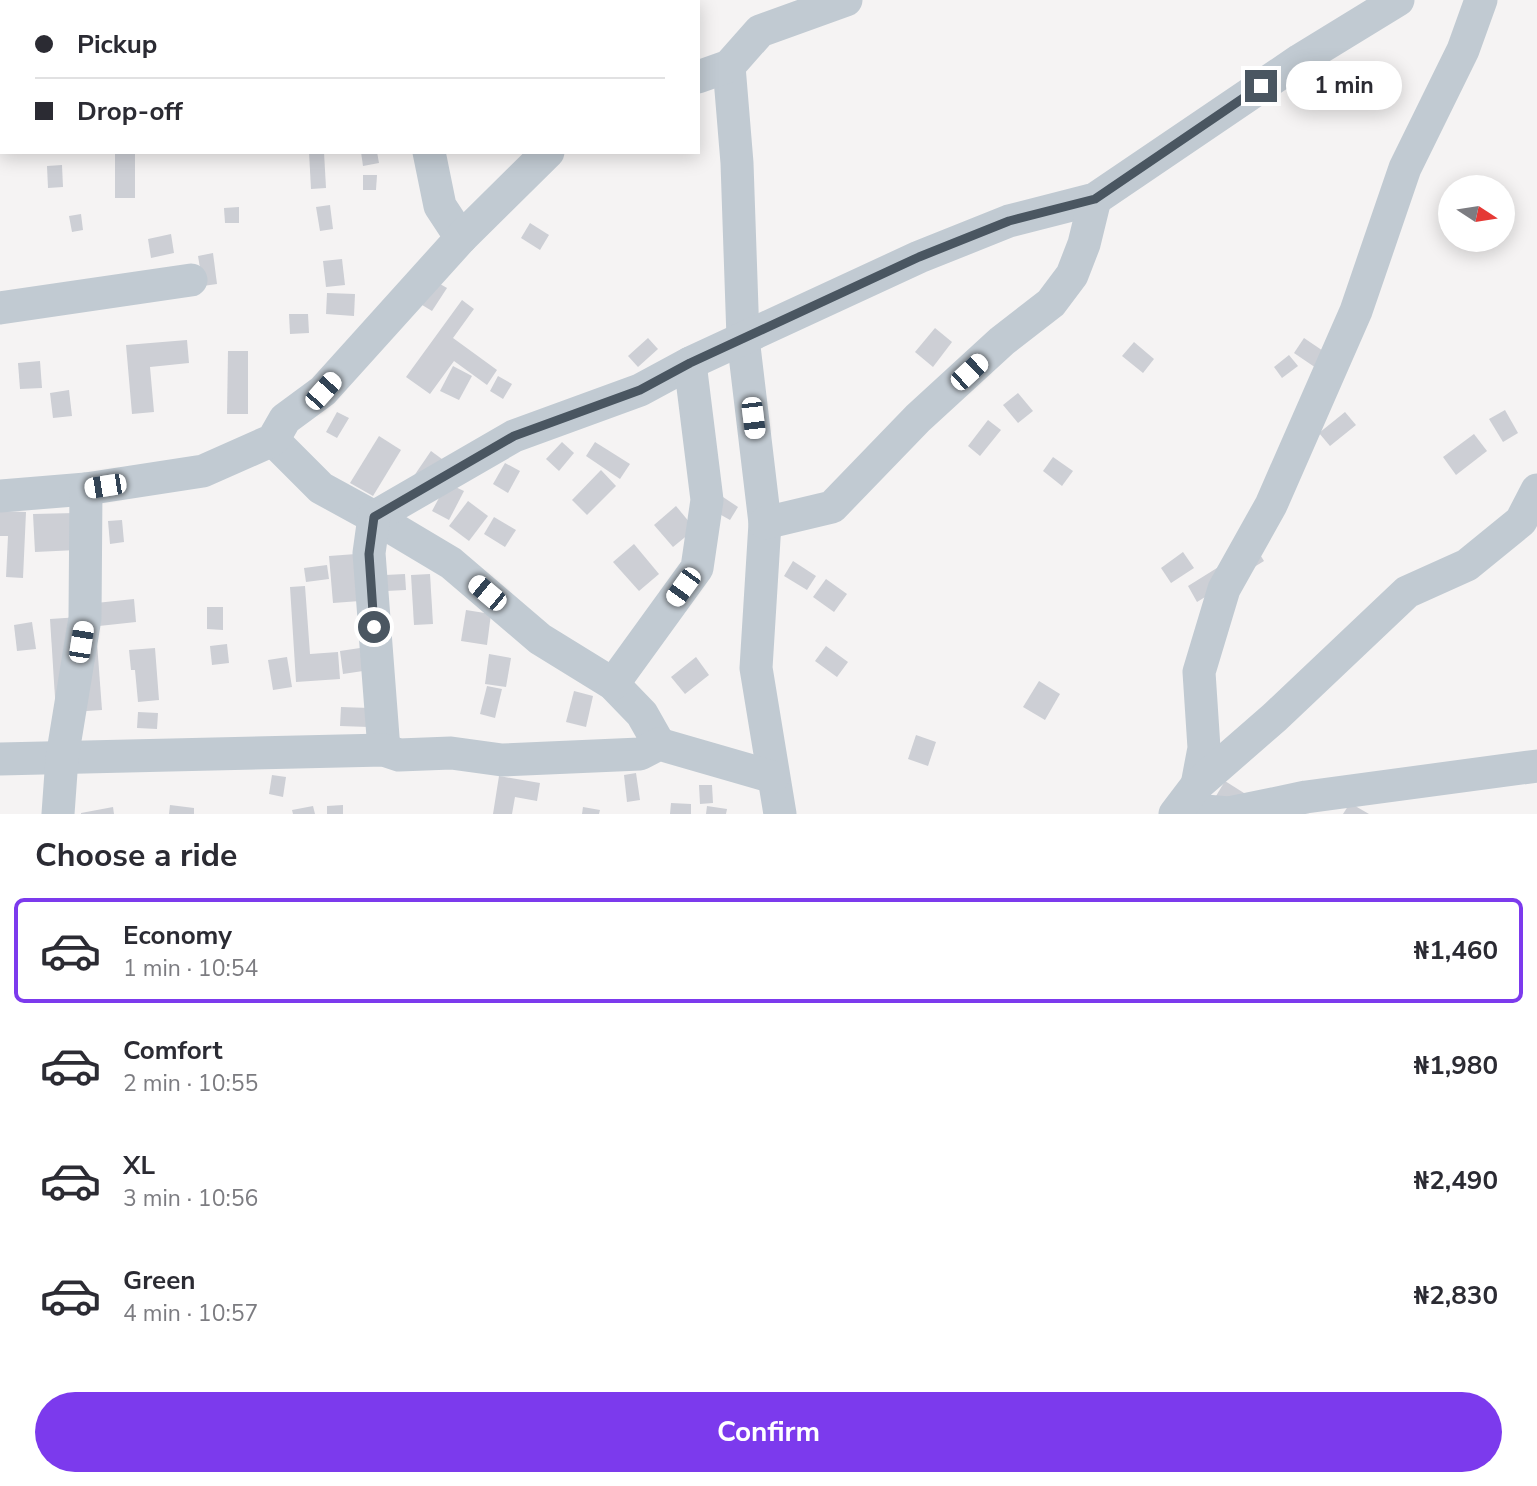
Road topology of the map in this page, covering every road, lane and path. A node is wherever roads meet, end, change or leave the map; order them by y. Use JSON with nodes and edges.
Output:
{"nodes":[{"id":1,"x":846,"y":0,"type":"edge"},
{"id":2,"x":1398,"y":0,"type":"edge"},
{"id":3,"x":1481,"y":0,"type":"edge"},
{"id":4,"x":729,"y":66,"type":"junction"},
{"id":5,"x":700,"y":75,"type":"edge"},
{"id":6,"x":429,"y":154,"type":"edge"},
{"id":7,"x":546,"y":154,"type":"edge"},
{"id":8,"x":1095,"y":199,"type":"junction"},
{"id":9,"x":461,"y":238,"type":"junction"},
{"id":10,"x":191,"y":280,"type":"dead end"},
{"id":11,"x":0,"y":308,"type":"edge"},
{"id":12,"x":743,"y":338,"type":"junction"},
{"id":13,"x":690,"y":363,"type":"junction"},
{"id":14,"x":273,"y":440,"type":"junction"},
{"id":15,"x":86,"y":489,"type":"junction"},
{"id":16,"x":1537,"y":491,"type":"edge"},
{"id":17,"x":0,"y":496,"type":"edge"},
{"id":18,"x":374,"y":517,"type":"junction"},
{"id":19,"x":765,"y":523,"type":"junction"},
{"id":20,"x":613,"y":684,"type":"junction"},
{"id":21,"x":659,"y":744,"type":"junction"},
{"id":22,"x":384,"y":750,"type":"junction"},
{"id":23,"x":62,"y":758,"type":"junction"},
{"id":24,"x":0,"y":759,"type":"edge"},
{"id":25,"x":1537,"y":766,"type":"edge"},
{"id":26,"x":772,"y":777,"type":"junction"},
{"id":27,"x":1184,"y":803,"type":"edge"},
{"id":28,"x":58,"y":814,"type":"edge"},
{"id":29,"x":780,"y":814,"type":"edge"}],
"edges":[{"from":1,"to":4,"type":"street"},
{"from":2,"to":8,"type":"street"},
{"from":3,"to":27,"type":"street"},
{"from":4,"to":5,"type":"street"},
{"from":4,"to":12,"type":"street"},
{"from":6,"to":9,"type":"street"},
{"from":7,"to":9,"type":"street"},
{"from":8,"to":12,"type":"street"},
{"from":8,"to":19,"type":"street"},
{"from":9,"to":14,"type":"street"},
{"from":10,"to":11,"type":"street"},
{"from":12,"to":13,"type":"street"},
{"from":12,"to":19,"type":"street"},
{"from":13,"to":18,"type":"street"},
{"from":13,"to":20,"type":"street"},
{"from":14,"to":15,"type":"street"},
{"from":14,"to":18,"type":"street"},
{"from":15,"to":17,"type":"street"},
{"from":15,"to":23,"type":"street"},
{"from":16,"to":27,"type":"street"},
{"from":18,"to":20,"type":"street"},
{"from":18,"to":22,"type":"street"},
{"from":19,"to":26,"type":"street"},
{"from":20,"to":21,"type":"street"},
{"from":21,"to":22,"type":"street"},
{"from":21,"to":26,"type":"street"},
{"from":22,"to":23,"type":"street"},
{"from":23,"to":24,"type":"street"},
{"from":23,"to":28,"type":"street"},
{"from":25,"to":27,"type":"street"},
{"from":26,"to":29,"type":"street"}]}
